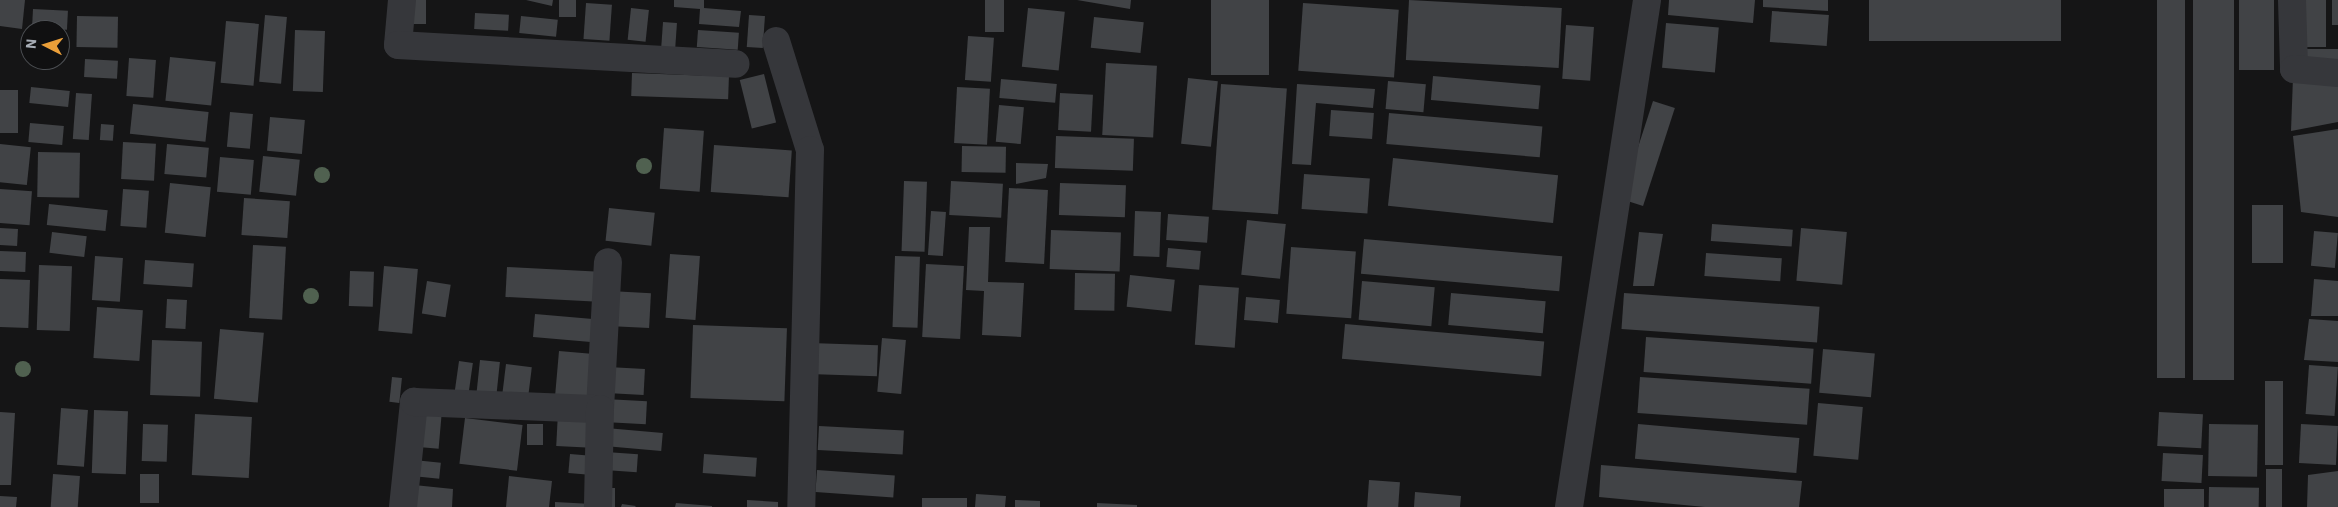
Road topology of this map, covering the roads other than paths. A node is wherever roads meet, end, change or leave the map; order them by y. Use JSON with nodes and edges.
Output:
{"nodes":[{"id":1,"x":402,"y":0,"type":"edge"},
{"id":2,"x":1647,"y":0,"type":"edge"},
{"id":3,"x":2292,"y":0,"type":"edge"},
{"id":4,"x":776,"y":41,"type":"dead end"},
{"id":5,"x":735,"y":64,"type":"dead end"},
{"id":6,"x":2338,"y":73,"type":"edge"},
{"id":7,"x":608,"y":262,"type":"dead end"},
{"id":8,"x":600,"y":409,"type":"junction"},
{"id":9,"x":403,"y":507,"type":"edge"},
{"id":10,"x":598,"y":507,"type":"edge"},
{"id":11,"x":801,"y":507,"type":"edge"},
{"id":12,"x":1570,"y":507,"type":"edge"}],
"edges":[{"from":1,"to":5,"type":"street"},
{"from":2,"to":12,"type":"street"},
{"from":3,"to":6,"type":"street"},
{"from":4,"to":11,"type":"street"},
{"from":7,"to":8,"type":"street"},
{"from":8,"to":9,"type":"street"},
{"from":8,"to":10,"type":"street"}]}
